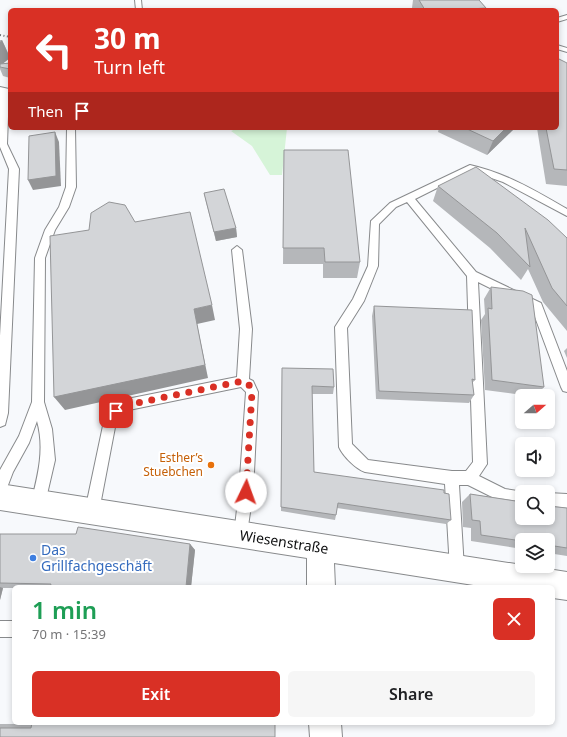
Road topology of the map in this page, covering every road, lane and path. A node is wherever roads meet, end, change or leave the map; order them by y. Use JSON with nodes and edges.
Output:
{"nodes":[{"id":1,"x":0,"y":89,"type":"edge"},
{"id":2,"x":71,"y":130,"type":"edge"},
{"id":3,"x":408,"y":197,"type":"junction"},
{"id":4,"x":567,"y":213,"type":"edge"},
{"id":5,"x":237,"y":250,"type":"dead end"},
{"id":6,"x":472,"y":275,"type":"junction"},
{"id":7,"x":243,"y":381,"type":"junction"},
{"id":8,"x":567,"y":387,"type":"edge"},
{"id":9,"x":38,"y":402,"type":"junction"},
{"id":10,"x":0,"y":420,"type":"edge"},
{"id":11,"x":452,"y":478,"type":"junction"},
{"id":12,"x":469,"y":478,"type":"junction"},
{"id":13,"x":0,"y":488,"type":"edge"},
{"id":14,"x":0,"y":497,"type":"edge"},
{"id":15,"x":515,"y":497,"type":"edge"},
{"id":16,"x":555,"y":500,"type":"edge"},
{"id":17,"x":567,"y":501,"type":"edge"},
{"id":18,"x":38,"y":503,"type":"junction"},
{"id":19,"x":92,"y":511,"type":"junction"},
{"id":20,"x":241,"y":535,"type":"junction"},
{"id":21,"x":320,"y":547,"type":"junction"},
{"id":22,"x":457,"y":569,"type":"junction"},
{"id":23,"x":321,"y":585,"type":"edge"},
{"id":24,"x":567,"y":586,"type":"edge"},
{"id":25,"x":0,"y":629,"type":"edge"},
{"id":26,"x":12,"y":629,"type":"edge"},
{"id":27,"x":325,"y":725,"type":"edge"},
{"id":28,"x":326,"y":737,"type":"edge"}],
"edges":[{"from":1,"to":10,"type":"lane"},
{"from":2,"to":9,"type":"lane"},
{"from":3,"to":4,"type":"lane"},
{"from":3,"to":6,"type":"lane"},
{"from":3,"to":11,"type":"lane"},
{"from":5,"to":7,"type":"lane"},
{"from":6,"to":8,"type":"lane"},
{"from":6,"to":12,"type":"lane"},
{"from":7,"to":19,"type":"lane"},
{"from":7,"to":20,"type":"lane"},
{"from":9,"to":13,"type":"lane"},
{"from":9,"to":18,"type":"lane"},
{"from":11,"to":12,"type":"lane"},
{"from":11,"to":22,"type":"lane"},
{"from":12,"to":15,"type":"lane"},
{"from":14,"to":18,"type":"street","name":"Wiesenstraße"},
{"from":16,"to":17,"type":"lane"},
{"from":18,"to":19,"type":"street","name":"Wiesenstraße"},
{"from":19,"to":20,"type":"street","name":"Wiesenstraße"},
{"from":20,"to":21,"type":"street","name":"Wiesenstraße"},
{"from":21,"to":22,"type":"street","name":"Wiesenstraße"},
{"from":21,"to":23,"type":"street"},
{"from":22,"to":24,"type":"street","name":"Wiesenstraße"},
{"from":25,"to":26,"type":"lane"},
{"from":27,"to":28,"type":"street"}]}
